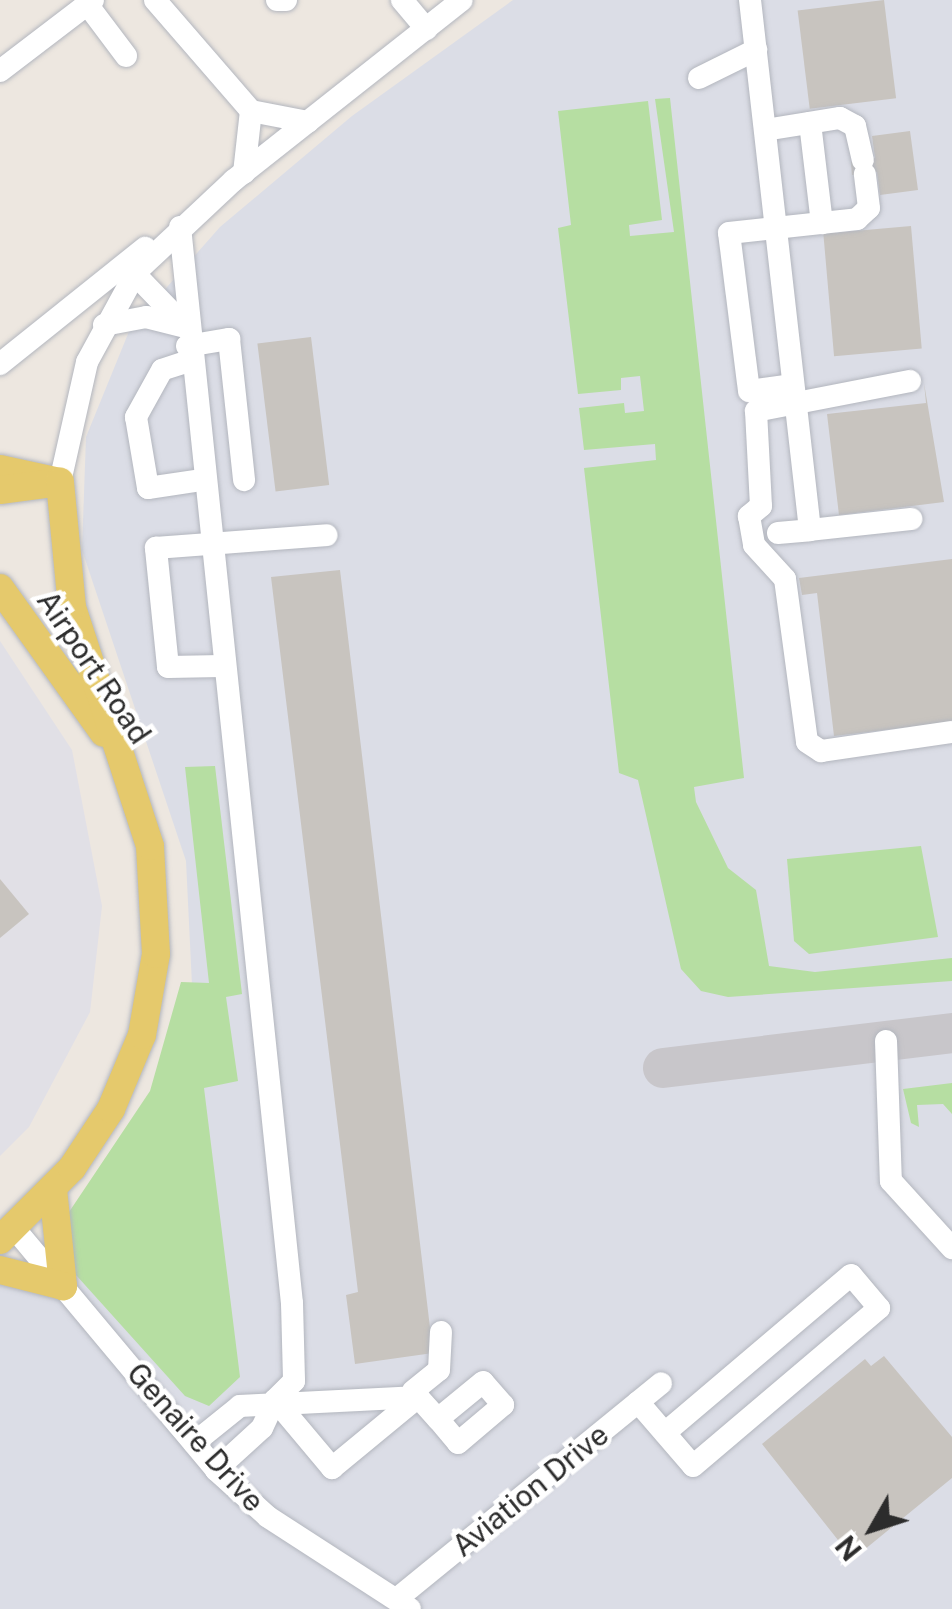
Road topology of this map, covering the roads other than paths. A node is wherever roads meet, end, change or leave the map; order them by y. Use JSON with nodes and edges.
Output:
{"nodes":[{"id":1,"x":156,"y":0,"type":"edge"},
{"id":2,"x":277,"y":0,"type":"edge"},
{"id":3,"x":286,"y":0,"type":"edge"},
{"id":4,"x":402,"y":0,"type":"edge"},
{"id":5,"x":462,"y":0,"type":"edge"},
{"id":6,"x":750,"y":0,"type":"edge"},
{"id":7,"x":90,"y":2,"type":"edge"},
{"id":8,"x":426,"y":28,"type":"junction"},
{"id":9,"x":756,"y":50,"type":"junction"},
{"id":10,"x":126,"y":56,"type":"dead end"},
{"id":11,"x":0,"y":71,"type":"edge"},
{"id":12,"x":699,"y":78,"type":"dead end"},
{"id":13,"x":251,"y":111,"type":"junction"},
{"id":14,"x":308,"y":122,"type":"junction"},
{"id":15,"x":810,"y":122,"type":"junction"},
{"id":16,"x":765,"y":130,"type":"junction"},
{"id":17,"x":244,"y":173,"type":"junction"},
{"id":18,"x":185,"y":222,"type":"junction"},
{"id":19,"x":822,"y":223,"type":"junction"},
{"id":20,"x":776,"y":228,"type":"junction"},
{"id":21,"x":129,"y":267,"type":"junction"},
{"id":22,"x":104,"y":326,"type":"junction"},
{"id":23,"x":187,"y":345,"type":"junction"},
{"id":24,"x":0,"y":364,"type":"edge"},
{"id":25,"x":910,"y":381,"type":"dead end"},
{"id":26,"x":794,"y":395,"type":"junction"},
{"id":27,"x":0,"y":469,"type":"edge"},
{"id":28,"x":202,"y":480,"type":"junction"},
{"id":29,"x":244,"y":480,"type":"dead end"},
{"id":30,"x":60,"y":482,"type":"junction"},
{"id":31,"x":0,"y":490,"type":"edge"},
{"id":32,"x":911,"y":519,"type":"dead end"},
{"id":33,"x":810,"y":530,"type":"junction"},
{"id":34,"x":778,"y":533,"type":"dead end"},
{"id":35,"x":327,"y":535,"type":"dead end"},
{"id":36,"x":209,"y":544,"type":"junction"},
{"id":37,"x":0,"y":588,"type":"edge"},
{"id":38,"x":222,"y":666,"type":"junction"},
{"id":39,"x":952,"y":732,"type":"edge"},
{"id":40,"x":133,"y":783,"type":"junction"},
{"id":41,"x":886,"y":1040,"type":"dead end"},
{"id":42,"x":54,"y":1189,"type":"junction"},
{"id":43,"x":7,"y":1234,"type":"edge"},
{"id":44,"x":952,"y":1248,"type":"edge"},
{"id":45,"x":0,"y":1270,"type":"edge"},
{"id":46,"x":63,"y":1286,"type":"junction"},
{"id":47,"x":441,"y":1332,"type":"dead end"},
{"id":48,"x":661,"y":1383,"type":"dead end"},
{"id":49,"x":416,"y":1394,"type":"junction"},
{"id":50,"x":276,"y":1400,"type":"junction"},
{"id":51,"x":638,"y":1402,"type":"junction"},
{"id":52,"x":438,"y":1420,"type":"dead end"},
{"id":53,"x":665,"y":1433,"type":"junction"},
{"id":54,"x":194,"y":1442,"type":"junction"},
{"id":55,"x":216,"y":1470,"type":"junction"},
{"id":56,"x":400,"y":1604,"type":"edge"}],
"edges":[{"from":1,"to":13,"type":"street"},
{"from":2,"to":3,"type":"street"},
{"from":4,"to":8,"type":"street"},
{"from":5,"to":8,"type":"street"},
{"from":6,"to":9,"type":"street"},
{"from":7,"to":10,"type":"street"},
{"from":7,"to":11,"type":"street"},
{"from":8,"to":14,"type":"street"},
{"from":9,"to":12,"type":"street"},
{"from":9,"to":16,"type":"street"},
{"from":13,"to":14,"type":"street"},
{"from":13,"to":17,"type":"street"},
{"from":14,"to":17,"type":"street"},
{"from":15,"to":16,"type":"street"},
{"from":15,"to":19,"type":"street"},
{"from":15,"to":19,"type":"street"},
{"from":16,"to":20,"type":"street"},
{"from":17,"to":18,"type":"street"},
{"from":18,"to":21,"type":"street"},
{"from":18,"to":23,"type":"street"},
{"from":19,"to":20,"type":"street"},
{"from":20,"to":26,"type":"street"},
{"from":20,"to":26,"type":"street"},
{"from":21,"to":22,"type":"street"},
{"from":21,"to":23,"type":"street"},
{"from":21,"to":24,"type":"street"},
{"from":22,"to":23,"type":"street"},
{"from":22,"to":30,"type":"street"},
{"from":23,"to":28,"type":"street"},
{"from":23,"to":28,"type":"street"},
{"from":23,"to":29,"type":"street"},
{"from":25,"to":26,"type":"street"},
{"from":26,"to":33,"type":"street"},
{"from":26,"to":39,"type":"street"},
{"from":27,"to":30,"type":"main road"},
{"from":28,"to":36,"type":"street"},
{"from":30,"to":31,"type":"main road"},
{"from":30,"to":40,"type":"main road"},
{"from":32,"to":33,"type":"street"},
{"from":33,"to":34,"type":"street"},
{"from":35,"to":36,"type":"street"},
{"from":36,"to":38,"type":"street"},
{"from":36,"to":38,"type":"street"},
{"from":37,"to":40,"type":"main road","name":"Airport Road"},
{"from":38,"to":50,"type":"street"},
{"from":40,"to":42,"type":"main road"},
{"from":41,"to":44,"type":"street"},
{"from":42,"to":43,"type":"main road"},
{"from":42,"to":46,"type":"main road"},
{"from":43,"to":46,"type":"street","name":"Genaire Drive"},
{"from":45,"to":46,"type":"main road"},
{"from":46,"to":54,"type":"street","name":"Genaire Drive"},
{"from":47,"to":49,"type":"street"},
{"from":48,"to":51,"type":"street","name":"Aviation Drive"},
{"from":49,"to":50,"type":"street"},
{"from":49,"to":50,"type":"street"},
{"from":49,"to":52,"type":"street"},
{"from":50,"to":54,"type":"street"},
{"from":50,"to":55,"type":"street"},
{"from":51,"to":53,"type":"street"},
{"from":51,"to":56,"type":"street","name":"Aviation Drive"},
{"from":53,"to":53,"type":"street"},
{"from":54,"to":55,"type":"street","name":"Genaire Drive"},
{"from":55,"to":56,"type":"street","name":"Genaire Drive"}]}
